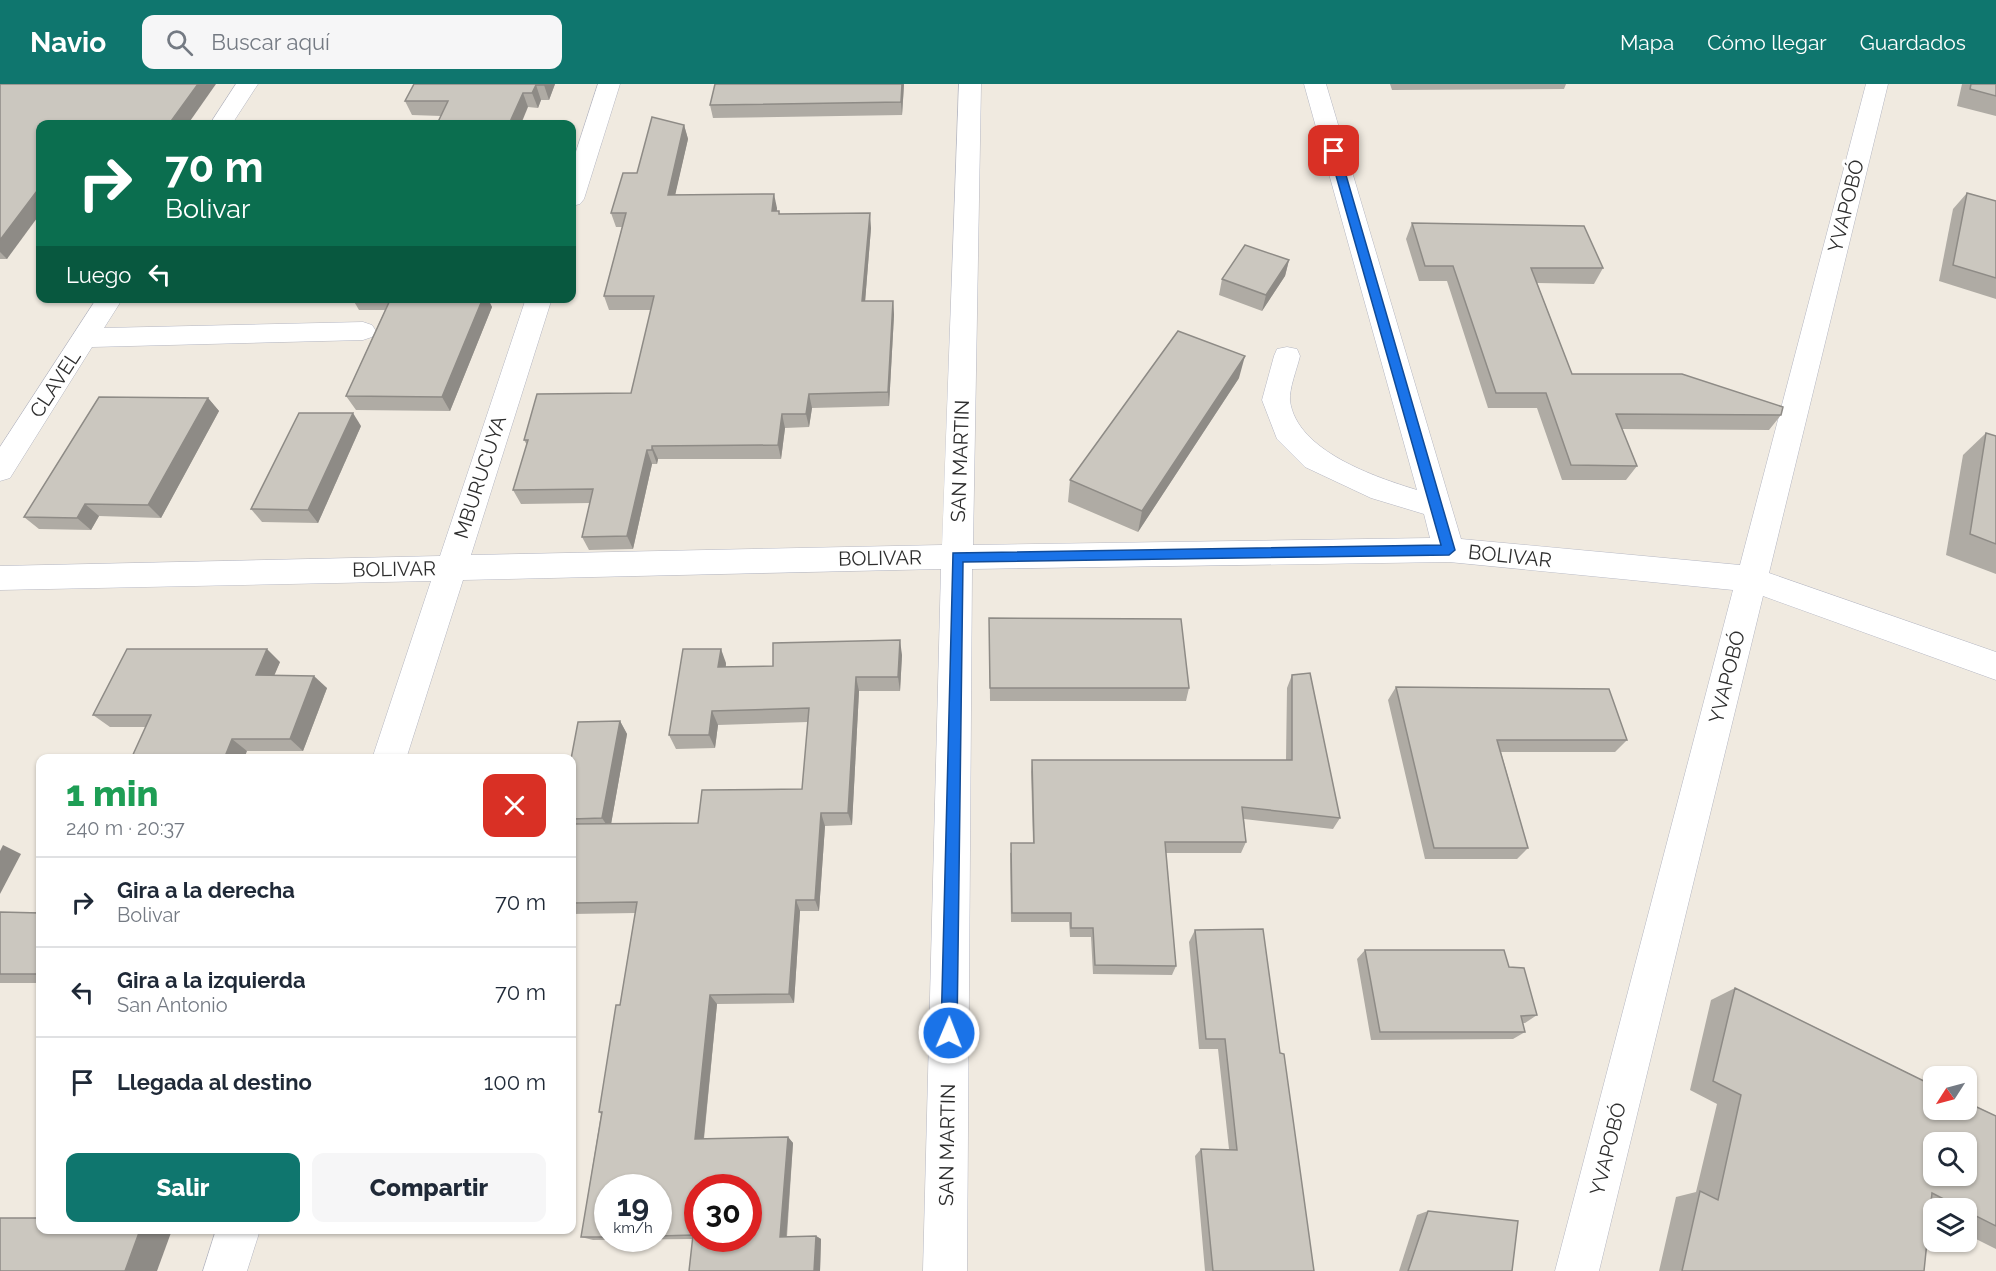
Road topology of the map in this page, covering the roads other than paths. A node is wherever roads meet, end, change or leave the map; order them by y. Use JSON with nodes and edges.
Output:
{"nodes":[{"id":1,"x":247,"y":84,"type":"edge"},
{"id":2,"x":609,"y":84,"type":"edge"},
{"id":3,"x":970,"y":84,"type":"edge"},
{"id":4,"x":1315,"y":84,"type":"edge"},
{"id":5,"x":1876,"y":84,"type":"edge"},
{"id":6,"x":224,"y":120,"type":"edge"},
{"id":7,"x":576,"y":187,"type":"edge"},
{"id":8,"x":107,"y":303,"type":"edge"},
{"id":9,"x":537,"y":303,"type":"edge"},
{"id":10,"x":363,"y":331,"type":"dead end"},
{"id":11,"x":85,"y":338,"type":"junction"},
{"id":12,"x":1287,"y":356,"type":"dead end"},
{"id":13,"x":0,"y":470,"type":"edge"},
{"id":14,"x":1437,"y":507,"type":"junction"},
{"id":15,"x":1449,"y":550,"type":"junction"},
{"id":16,"x":957,"y":557,"type":"junction"},
{"id":17,"x":450,"y":567,"type":"junction"},
{"id":18,"x":0,"y":578,"type":"edge"},
{"id":19,"x":1752,"y":579,"type":"junction"},
{"id":20,"x":1996,"y":666,"type":"edge"},
{"id":21,"x":391,"y":754,"type":"edge"},
{"id":22,"x":237,"y":1234,"type":"edge"},
{"id":23,"x":225,"y":1271,"type":"edge"},
{"id":24,"x":945,"y":1271,"type":"edge"},
{"id":25,"x":1577,"y":1271,"type":"edge"}],
"edges":[{"from":1,"to":6,"type":"street"},
{"from":2,"to":7,"type":"street"},
{"from":3,"to":16,"type":"street","name":"SAN MARTIN"},
{"from":4,"to":14,"type":"street"},
{"from":5,"to":19,"type":"street","name":"YVAPOBÓ"},
{"from":8,"to":11,"type":"street","name":"CLAVEL"},
{"from":9,"to":17,"type":"street","name":"MBURUCUYA"},
{"from":10,"to":11,"type":"street"},
{"from":11,"to":13,"type":"street","name":"CLAVEL"},
{"from":12,"to":14,"type":"street"},
{"from":14,"to":15,"type":"street"},
{"from":15,"to":16,"type":"street","name":"BOLIVAR"},
{"from":15,"to":19,"type":"street","name":"BOLIVAR"},
{"from":16,"to":17,"type":"street","name":"BOLIVAR"},
{"from":16,"to":24,"type":"street","name":"SAN MARTIN"},
{"from":17,"to":18,"type":"street","name":"BOLIVAR"},
{"from":17,"to":21,"type":"street","name":"MBURUCUYA"},
{"from":19,"to":20,"type":"street","name":"BOLIVAR"},
{"from":19,"to":25,"type":"street","name":"YVAPOBÓ"},
{"from":22,"to":23,"type":"street"}]}
